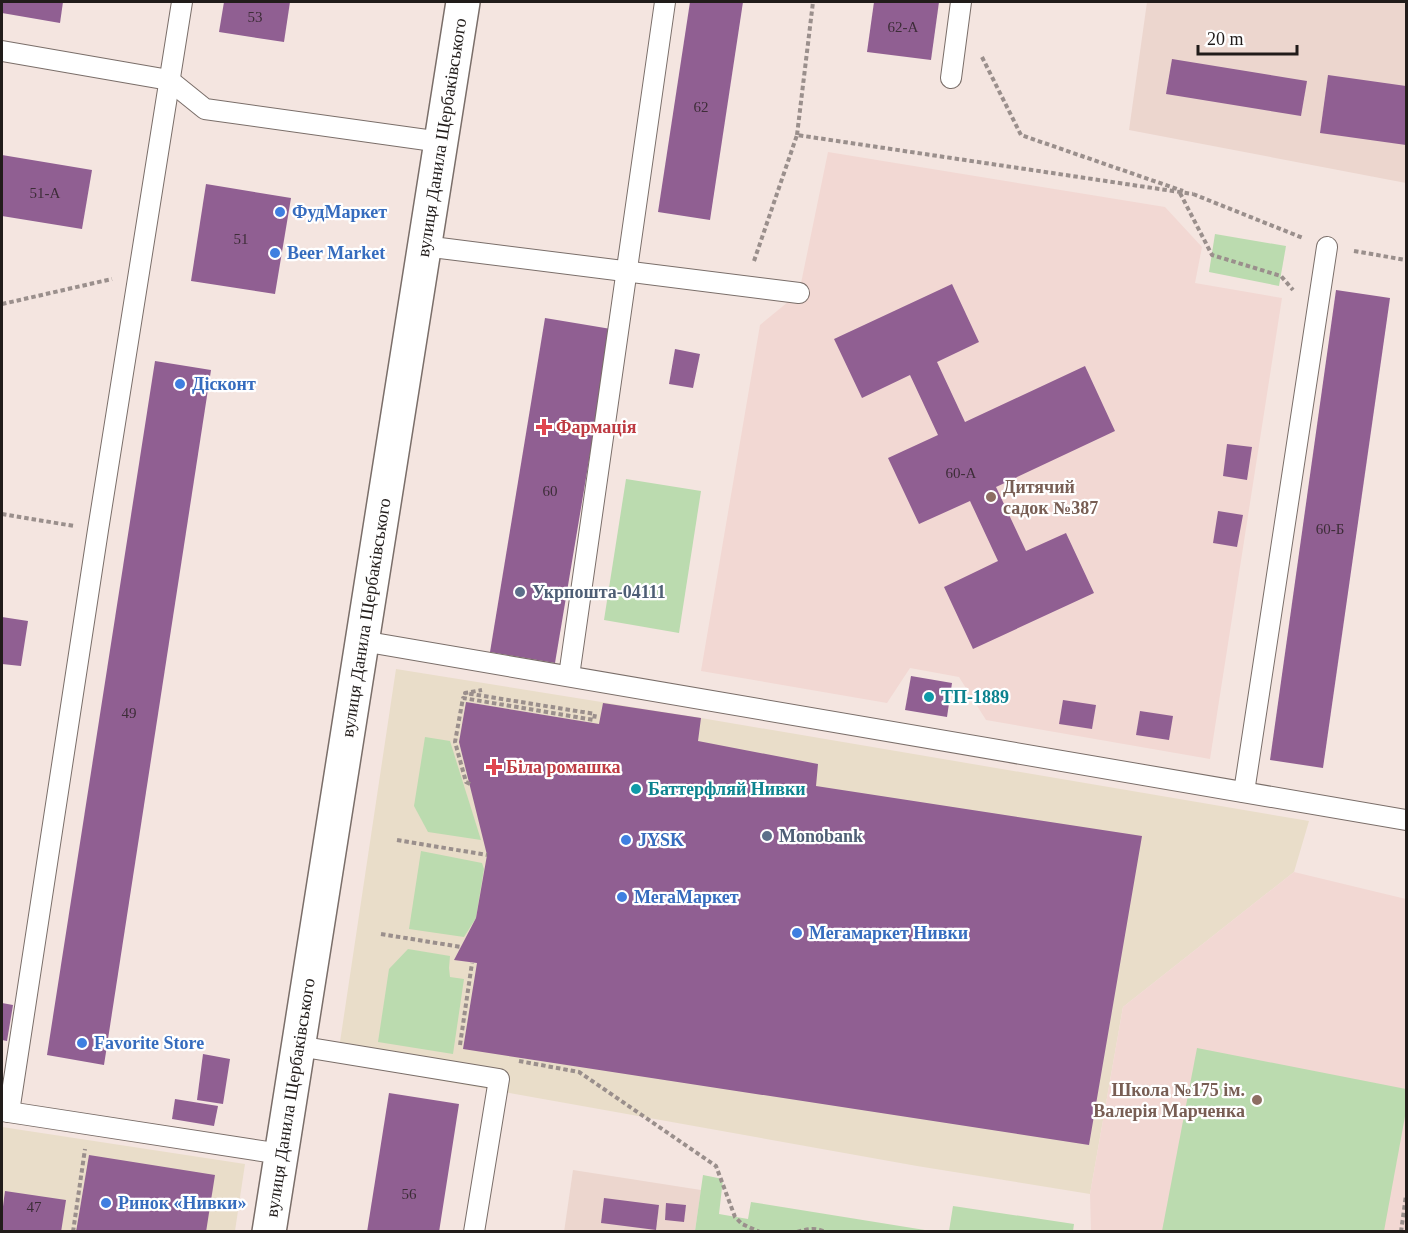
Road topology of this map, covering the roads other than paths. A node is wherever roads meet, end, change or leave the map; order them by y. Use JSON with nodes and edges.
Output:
{"nodes":[{"id":1,"x":182,"y":2,"type":"edge"},
{"id":2,"x":463,"y":2,"type":"edge"},
{"id":3,"x":665,"y":2,"type":"edge"},
{"id":4,"x":960,"y":7,"type":"edge"},
{"id":5,"x":2,"y":51,"type":"edge"},
{"id":6,"x":951,"y":78,"type":"dead end"},
{"id":7,"x":169,"y":80,"type":"junction"},
{"id":8,"x":441,"y":142,"type":"junction"},
{"id":9,"x":424,"y":246,"type":"junction"},
{"id":10,"x":1327,"y":247,"type":"road end"},
{"id":11,"x":627,"y":272,"type":"junction"},
{"id":12,"x":798,"y":293,"type":"dead end"},
{"id":13,"x":362,"y":641,"type":"junction"},
{"id":14,"x":569,"y":676,"type":"junction"},
{"id":15,"x":1244,"y":792,"type":"junction"},
{"id":16,"x":1407,"y":820,"type":"edge"},
{"id":17,"x":298,"y":1046,"type":"junction"},
{"id":18,"x":5,"y":1111,"type":"edge"},
{"id":19,"x":281,"y":1154,"type":"junction"},
{"id":20,"x":269,"y":1232,"type":"edge"},
{"id":21,"x":474,"y":1232,"type":"edge"}],
"edges":[{"from":1,"to":7,"type":"lane"},
{"from":2,"to":8,"type":"main road","name":"вулиця Данила Щербаківського"},
{"from":3,"to":11,"type":"lane"},
{"from":4,"to":6,"type":"lane"},
{"from":5,"to":7,"type":"lane"},
{"from":7,"to":8,"type":"lane"},
{"from":7,"to":18,"type":"lane"},
{"from":8,"to":9,"type":"main road","name":"вулиця Данила Щербаківського"},
{"from":9,"to":11,"type":"lane"},
{"from":9,"to":13,"type":"main road","name":"вулиця Данила Щербаківського"},
{"from":10,"to":15,"type":"lane"},
{"from":11,"to":12,"type":"lane"},
{"from":11,"to":14,"type":"lane"},
{"from":13,"to":14,"type":"lane"},
{"from":13,"to":17,"type":"main road","name":"вулиця Данила Щербаківського"},
{"from":14,"to":15,"type":"lane"},
{"from":15,"to":16,"type":"lane"},
{"from":17,"to":19,"type":"main road","name":"вулиця Данила Щербаківського"},
{"from":17,"to":21,"type":"lane"},
{"from":18,"to":19,"type":"lane"},
{"from":19,"to":20,"type":"main road","name":"вулиця Данила Щербаківського"}]}
